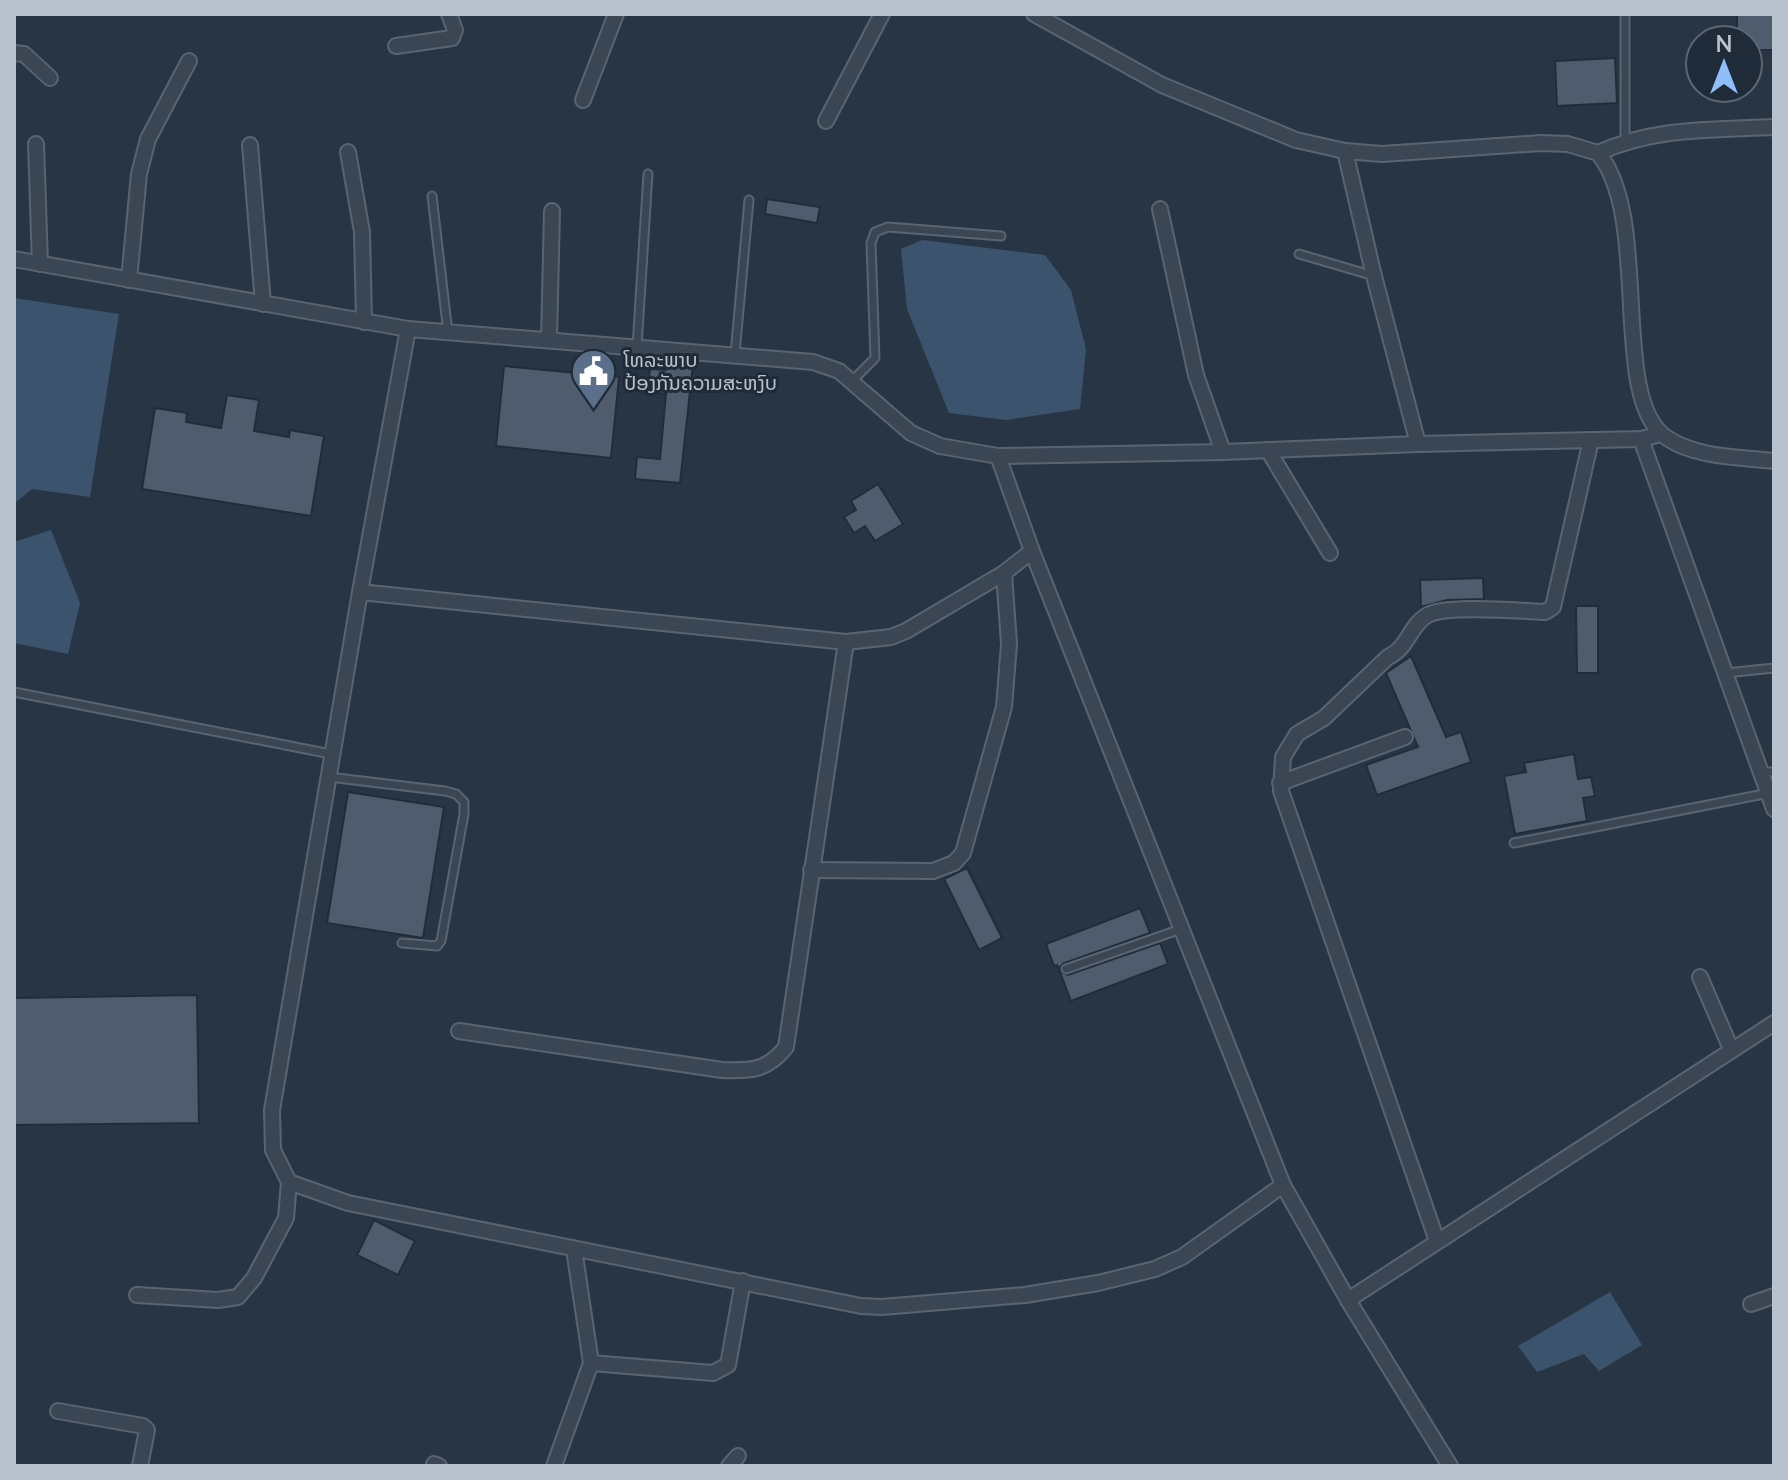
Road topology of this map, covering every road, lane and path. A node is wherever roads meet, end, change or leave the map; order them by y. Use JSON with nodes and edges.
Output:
{"nodes":[{"id":1,"x":449,"y":14,"type":"edge"},
{"id":2,"x":616,"y":14,"type":"edge"},
{"id":3,"x":882,"y":14,"type":"edge"},
{"id":4,"x":1034,"y":14,"type":"edge"},
{"id":5,"x":1625,"y":14,"type":"edge"},
{"id":6,"x":396,"y":46,"type":"dead end"},
{"id":7,"x":14,"y":53,"type":"edge"},
{"id":8,"x":189,"y":61,"type":"dead end"},
{"id":9,"x":50,"y":78,"type":"dead end"},
{"id":10,"x":583,"y":100,"type":"dead end"},
{"id":11,"x":826,"y":121,"type":"dead end"},
{"id":12,"x":1774,"y":127,"type":"edge"},
{"id":13,"x":1625,"y":141,"type":"junction"},
{"id":14,"x":36,"y":144,"type":"dead end"},
{"id":15,"x":250,"y":145,"type":"dead end"},
{"id":16,"x":1345,"y":151,"type":"junction"},
{"id":17,"x":348,"y":152,"type":"dead end"},
{"id":18,"x":1598,"y":153,"type":"junction"},
{"id":19,"x":648,"y":174,"type":"dead end"},
{"id":20,"x":432,"y":196,"type":"dead end"},
{"id":21,"x":749,"y":200,"type":"dead end"},
{"id":22,"x":1160,"y":209,"type":"dead end"},
{"id":23,"x":552,"y":211,"type":"dead end"},
{"id":24,"x":1001,"y":236,"type":"dead end"},
{"id":25,"x":1299,"y":254,"type":"dead end"},
{"id":26,"x":14,"y":259,"type":"edge"},
{"id":27,"x":40,"y":264,"type":"junction"},
{"id":28,"x":1374,"y":276,"type":"junction"},
{"id":29,"x":129,"y":280,"type":"junction"},
{"id":30,"x":263,"y":304,"type":"junction"},
{"id":31,"x":364,"y":322,"type":"junction"},
{"id":32,"x":408,"y":329,"type":"junction"},
{"id":33,"x":448,"y":333,"type":"junction"},
{"id":34,"x":549,"y":340,"type":"junction"},
{"id":35,"x":637,"y":347,"type":"junction"},
{"id":36,"x":735,"y":354,"type":"junction"},
{"id":37,"x":852,"y":381,"type":"junction"},
{"id":38,"x":1661,"y":434,"type":"junction"},
{"id":39,"x":1641,"y":439,"type":"junction"},
{"id":40,"x":1591,"y":440,"type":"junction"},
{"id":41,"x":1418,"y":444,"type":"junction"},
{"id":42,"x":1268,"y":450,"type":"junction"},
{"id":43,"x":1223,"y":452,"type":"junction"},
{"id":44,"x":998,"y":456,"type":"junction"},
{"id":45,"x":1774,"y":461,"type":"edge"},
{"id":46,"x":1032,"y":551,"type":"junction"},
{"id":47,"x":1330,"y":553,"type":"dead end"},
{"id":48,"x":1004,"y":573,"type":"junction"},
{"id":49,"x":360,"y":592,"type":"junction"},
{"id":50,"x":846,"y":642,"type":"junction"},
{"id":51,"x":1774,"y":668,"type":"edge"},
{"id":52,"x":1726,"y":673,"type":"junction"},
{"id":53,"x":14,"y":692,"type":"edge"},
{"id":54,"x":1405,"y":737,"type":"dead end"},
{"id":55,"x":333,"y":755,"type":"junction"},
{"id":56,"x":1768,"y":772,"type":"edge"},
{"id":57,"x":329,"y":777,"type":"junction"},
{"id":58,"x":1280,"y":783,"type":"junction"},
{"id":59,"x":1769,"y":793,"type":"junction"},
{"id":60,"x":1774,"y":809,"type":"edge"},
{"id":61,"x":1514,"y":843,"type":"dead end"},
{"id":62,"x":811,"y":870,"type":"junction"},
{"id":63,"x":1181,"y":928,"type":"junction"},
{"id":64,"x":402,"y":943,"type":"dead end"},
{"id":65,"x":1066,"y":969,"type":"dead end"},
{"id":66,"x":1700,"y":977,"type":"dead end"},
{"id":67,"x":1774,"y":1023,"type":"edge"},
{"id":68,"x":459,"y":1031,"type":"dead end"},
{"id":69,"x":1731,"y":1049,"type":"junction"},
{"id":70,"x":289,"y":1182,"type":"junction"},
{"id":71,"x":1283,"y":1185,"type":"junction"},
{"id":72,"x":1437,"y":1241,"type":"junction"},
{"id":73,"x":574,"y":1249,"type":"junction"},
{"id":74,"x":743,"y":1281,"type":"junction"},
{"id":75,"x":137,"y":1295,"type":"dead end"},
{"id":76,"x":1774,"y":1296,"type":"edge"},
{"id":77,"x":1348,"y":1300,"type":"junction"},
{"id":78,"x":1751,"y":1304,"type":"dead end"},
{"id":79,"x":591,"y":1363,"type":"junction"},
{"id":80,"x":58,"y":1411,"type":"dead end"},
{"id":81,"x":140,"y":1466,"type":"edge"},
{"id":82,"x":556,"y":1466,"type":"edge"},
{"id":83,"x":1450,"y":1466,"type":"edge"}],
"edges":[{"from":1,"to":6,"type":"street"},
{"from":2,"to":10,"type":"street"},
{"from":3,"to":11,"type":"street"},
{"from":4,"to":16,"type":"street"},
{"from":5,"to":13,"type":"lane"},
{"from":7,"to":9,"type":"street"},
{"from":8,"to":29,"type":"street"},
{"from":12,"to":13,"type":"street"},
{"from":13,"to":18,"type":"street"},
{"from":14,"to":27,"type":"street"},
{"from":15,"to":30,"type":"street"},
{"from":16,"to":18,"type":"street"},
{"from":16,"to":28,"type":"street"},
{"from":17,"to":31,"type":"street"},
{"from":18,"to":38,"type":"street"},
{"from":19,"to":35,"type":"lane"},
{"from":20,"to":33,"type":"lane"},
{"from":21,"to":36,"type":"lane"},
{"from":22,"to":43,"type":"street"},
{"from":23,"to":34,"type":"street"},
{"from":24,"to":37,"type":"lane"},
{"from":25,"to":28,"type":"lane"},
{"from":26,"to":27,"type":"street"},
{"from":27,"to":29,"type":"street"},
{"from":28,"to":41,"type":"street"},
{"from":29,"to":30,"type":"street"},
{"from":30,"to":31,"type":"street"},
{"from":31,"to":32,"type":"street"},
{"from":32,"to":33,"type":"street"},
{"from":32,"to":49,"type":"street"},
{"from":33,"to":34,"type":"street"},
{"from":34,"to":35,"type":"street"},
{"from":35,"to":36,"type":"street"},
{"from":36,"to":37,"type":"street"},
{"from":37,"to":44,"type":"street"},
{"from":38,"to":39,"type":"street"},
{"from":38,"to":45,"type":"street"},
{"from":39,"to":40,"type":"street"},
{"from":39,"to":52,"type":"street"},
{"from":40,"to":41,"type":"street"},
{"from":40,"to":58,"type":"street"},
{"from":41,"to":42,"type":"street"},
{"from":42,"to":43,"type":"street"},
{"from":42,"to":47,"type":"street"},
{"from":43,"to":44,"type":"street"},
{"from":44,"to":46,"type":"street"},
{"from":46,"to":48,"type":"street"},
{"from":46,"to":63,"type":"street"},
{"from":48,"to":50,"type":"street"},
{"from":48,"to":62,"type":"street"},
{"from":49,"to":50,"type":"street"},
{"from":49,"to":55,"type":"street"},
{"from":50,"to":62,"type":"street"},
{"from":51,"to":52,"type":"lane"},
{"from":52,"to":56,"type":"street"},
{"from":53,"to":55,"type":"lane"},
{"from":54,"to":58,"type":"street"},
{"from":55,"to":57,"type":"street"},
{"from":56,"to":59,"type":"street"},
{"from":57,"to":64,"type":"lane"},
{"from":57,"to":70,"type":"street"},
{"from":58,"to":72,"type":"street"},
{"from":59,"to":60,"type":"street"},
{"from":59,"to":61,"type":"lane"},
{"from":62,"to":68,"type":"street"},
{"from":63,"to":65,"type":"lane"},
{"from":63,"to":71,"type":"street"},
{"from":66,"to":69,"type":"street"},
{"from":67,"to":69,"type":"street"},
{"from":69,"to":72,"type":"street"},
{"from":70,"to":73,"type":"street"},
{"from":70,"to":75,"type":"street"},
{"from":71,"to":74,"type":"street"},
{"from":71,"to":77,"type":"street"},
{"from":72,"to":77,"type":"street"},
{"from":73,"to":74,"type":"street"},
{"from":73,"to":79,"type":"street"},
{"from":74,"to":79,"type":"street"},
{"from":76,"to":78,"type":"street"},
{"from":77,"to":83,"type":"street"},
{"from":79,"to":82,"type":"street"},
{"from":80,"to":81,"type":"street"}]}
